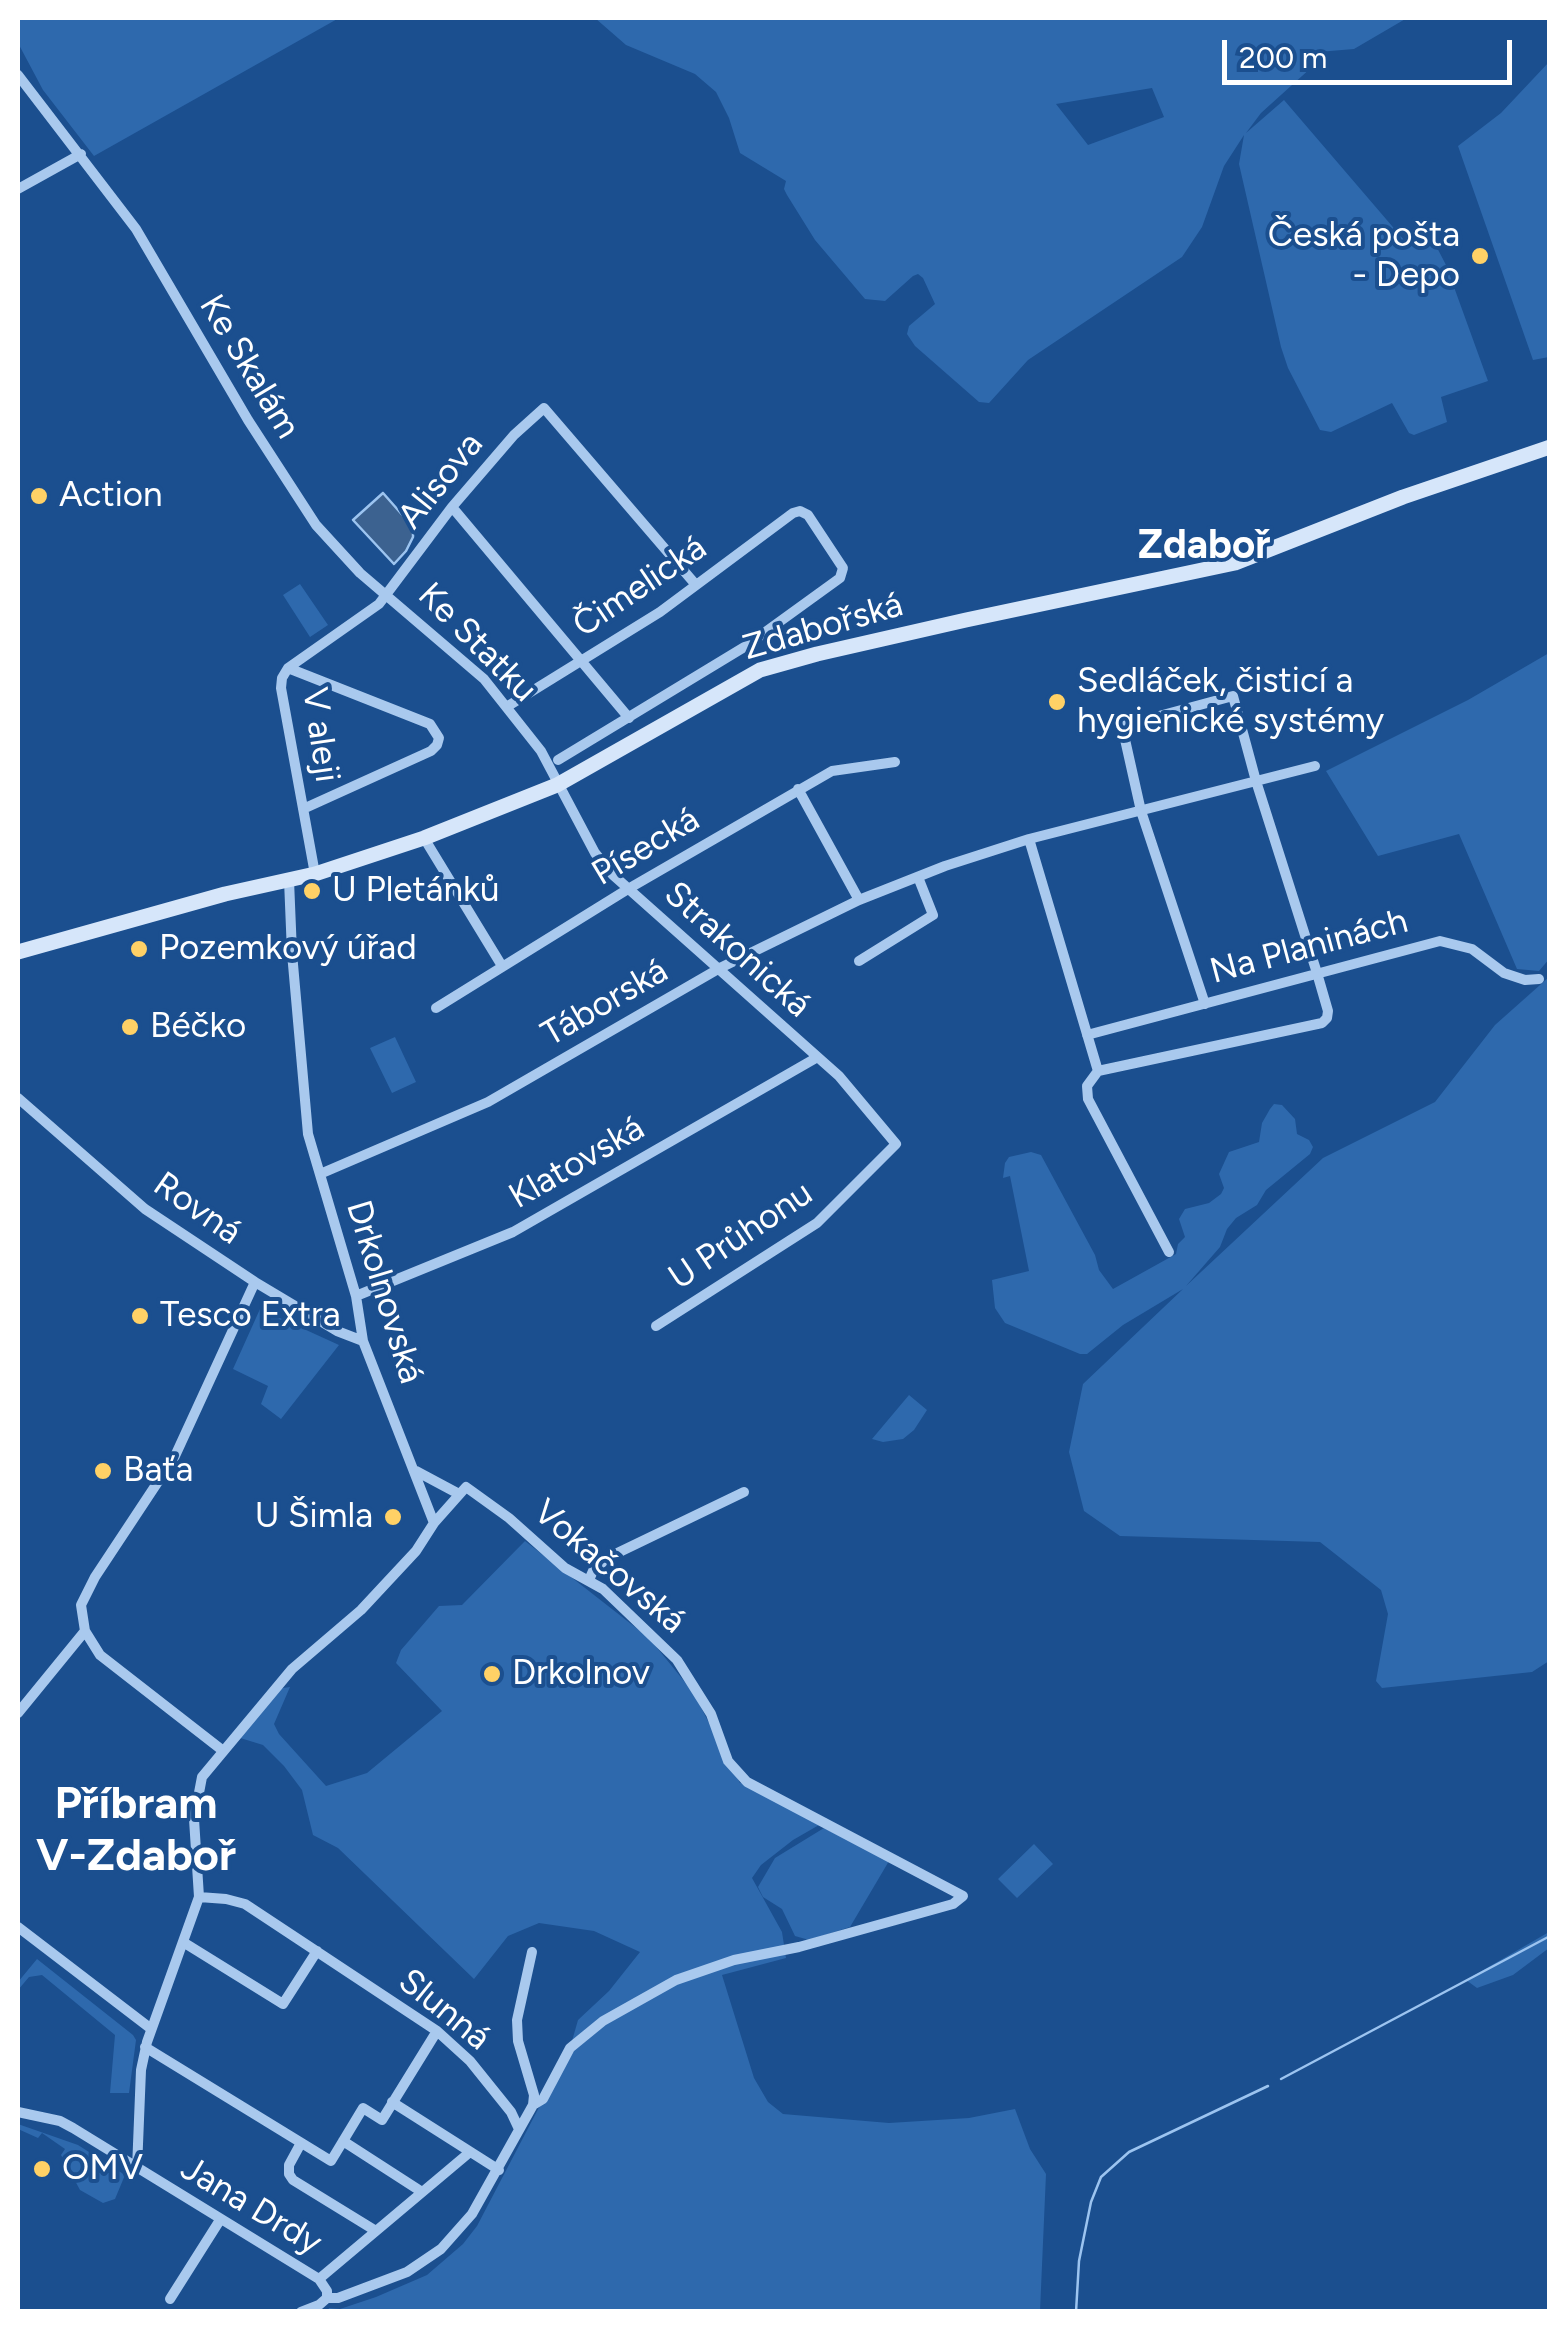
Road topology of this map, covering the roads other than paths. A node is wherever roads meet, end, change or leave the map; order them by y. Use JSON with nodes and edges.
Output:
{"nodes":[{"id":1,"x":18,"y":75,"type":"edge"},
{"id":2,"x":81,"y":154,"type":"junction"},
{"id":3,"x":18,"y":189,"type":"edge"},
{"id":4,"x":1550,"y":447,"type":"edge"},
{"id":5,"x":452,"y":508,"type":"junction"},
{"id":6,"x":800,"y":510,"type":"joint"},
{"id":7,"x":696,"y":585,"type":"junction"},
{"id":8,"x":387,"y":594,"type":"junction"},
{"id":9,"x":582,"y":659,"type":"junction"},
{"id":10,"x":288,"y":668,"type":"junction"},
{"id":11,"x":508,"y":706,"type":"junction"},
{"id":12,"x":630,"y":718,"type":"junction"},
{"id":13,"x":558,"y":760,"type":"dead end"},
{"id":14,"x":895,"y":762,"type":"dead end"},
{"id":15,"x":1314,"y":766,"type":"dead end"},
{"id":16,"x":1256,"y":781,"type":"junction"},
{"id":17,"x":557,"y":784,"type":"junction"},
{"id":18,"x":798,"y":790,"type":"junction"},
{"id":19,"x":304,"y":808,"type":"junction"},
{"id":20,"x":1141,"y":811,"type":"junction"},
{"id":21,"x":424,"y":838,"type":"junction"},
{"id":22,"x":1029,"y":839,"type":"junction"},
{"id":23,"x":315,"y":874,"type":"junction"},
{"id":24,"x":918,"y":877,"type":"junction"},
{"id":25,"x":289,"y":880,"type":"junction"},
{"id":26,"x":628,"y":889,"type":"junction"},
{"id":27,"x":860,"y":900,"type":"junction"},
{"id":28,"x":18,"y":952,"type":"edge"},
{"id":29,"x":859,"y":961,"type":"dead end"},
{"id":30,"x":502,"y":966,"type":"junction"},
{"id":31,"x":720,"y":968,"type":"junction"},
{"id":32,"x":1317,"y":973,"type":"junction"},
{"id":33,"x":1539,"y":979,"type":"dead end"},
{"id":34,"x":1205,"y":1004,"type":"junction"},
{"id":35,"x":436,"y":1008,"type":"dead end"},
{"id":36,"x":1087,"y":1034,"type":"junction"},
{"id":37,"x":816,"y":1058,"type":"junction"},
{"id":38,"x":1098,"y":1072,"type":"junction"},
{"id":39,"x":18,"y":1098,"type":"edge"},
{"id":40,"x":896,"y":1144,"type":"joint"},
{"id":41,"x":320,"y":1174,"type":"junction"},
{"id":42,"x":1169,"y":1252,"type":"dead end"},
{"id":43,"x":255,"y":1282,"type":"junction"},
{"id":44,"x":356,"y":1296,"type":"junction"},
{"id":45,"x":656,"y":1326,"type":"dead end"},
{"id":46,"x":363,"y":1341,"type":"junction"},
{"id":47,"x":415,"y":1471,"type":"junction"},
{"id":48,"x":463,"y":1490,"type":"junction"},
{"id":49,"x":744,"y":1492,"type":"dead end"},
{"id":50,"x":434,"y":1523,"type":"junction"},
{"id":51,"x":590,"y":1580,"type":"junction"},
{"id":52,"x":85,"y":1630,"type":"junction"},
{"id":53,"x":18,"y":1713,"type":"edge"},
{"id":54,"x":222,"y":1750,"type":"junction"},
{"id":55,"x":199,"y":1897,"type":"junction"},
{"id":56,"x":18,"y":1928,"type":"edge"},
{"id":57,"x":183,"y":1942,"type":"junction"},
{"id":58,"x":317,"y":1951,"type":"junction"},
{"id":59,"x":532,"y":1952,"type":"dead end"},
{"id":60,"x":150,"y":2028,"type":"junction"},
{"id":61,"x":436,"y":2030,"type":"junction"},
{"id":62,"x":146,"y":2047,"type":"junction"},
{"id":63,"x":392,"y":2102,"type":"junction"},
{"id":64,"x":533,"y":2106,"type":"junction"},
{"id":65,"x":18,"y":2112,"type":"edge"},
{"id":66,"x":520,"y":2129,"type":"junction"},
{"id":67,"x":343,"y":2141,"type":"junction"},
{"id":68,"x":301,"y":2143,"type":"junction"},
{"id":69,"x":470,"y":2152,"type":"junction"},
{"id":70,"x":137,"y":2169,"type":"junction"},
{"id":71,"x":499,"y":2170,"type":"junction"},
{"id":72,"x":422,"y":2192,"type":"junction"},
{"id":73,"x":220,"y":2220,"type":"junction"},
{"id":74,"x":376,"y":2231,"type":"junction"},
{"id":75,"x":318,"y":2279,"type":"junction"},
{"id":76,"x":326,"y":2298,"type":"junction"},
{"id":77,"x":170,"y":2299,"type":"dead end"},
{"id":78,"x":301,"y":2312,"type":"edge"}],
"edges":[{"from":1,"to":2,"type":"street","name":"Ke Skalám"},
{"from":2,"to":3,"type":"street"},
{"from":2,"to":8,"type":"street","name":"Ke Skalám"},
{"from":4,"to":17,"type":"street","name":"Zdabořská"},
{"from":5,"to":7,"type":"street","name":"Alisova"},
{"from":5,"to":8,"type":"street","name":"Alisova"},
{"from":5,"to":9,"type":"street"},
{"from":6,"to":7,"type":"street","name":"Čimelická"},
{"from":6,"to":12,"type":"street","name":"Zdabořská"},
{"from":7,"to":9,"type":"street","name":"Čimelická"},
{"from":8,"to":10,"type":"street","name":"V aleji"},
{"from":8,"to":11,"type":"street","name":"Ke Statku"},
{"from":9,"to":11,"type":"street","name":"Čimelická"},
{"from":9,"to":12,"type":"street"},
{"from":10,"to":19,"type":"street","name":"V aleji"},
{"from":10,"to":19,"type":"street"},
{"from":11,"to":17,"type":"street","name":"Ke Statku"},
{"from":12,"to":13,"type":"street","name":"Zdabořská"},
{"from":14,"to":18,"type":"street","name":"Písecká"},
{"from":15,"to":16,"type":"street","name":"Táborská"},
{"from":16,"to":20,"type":"street","name":"Táborská"},
{"from":16,"to":20,"type":"street"},
{"from":16,"to":32,"type":"street"},
{"from":17,"to":21,"type":"street","name":"Zdabořská"},
{"from":17,"to":26,"type":"street","name":"Strakonická"},
{"from":18,"to":26,"type":"street","name":"Písecká"},
{"from":18,"to":27,"type":"street"},
{"from":19,"to":23,"type":"street","name":"V aleji"},
{"from":20,"to":22,"type":"street","name":"Táborská"},
{"from":20,"to":34,"type":"street"},
{"from":21,"to":23,"type":"street","name":"Zdabořská"},
{"from":21,"to":30,"type":"street"},
{"from":22,"to":24,"type":"street","name":"Táborská"},
{"from":22,"to":36,"type":"street"},
{"from":23,"to":25,"type":"street","name":"Zdabořská"},
{"from":24,"to":27,"type":"street","name":"Táborská"},
{"from":24,"to":29,"type":"street"},
{"from":25,"to":28,"type":"street","name":"Zdabořská"},
{"from":25,"to":41,"type":"street","name":"Drkolnovská"},
{"from":26,"to":30,"type":"street","name":"Písecká"},
{"from":26,"to":31,"type":"street","name":"Strakonická"},
{"from":27,"to":31,"type":"street","name":"Táborská"},
{"from":30,"to":35,"type":"street","name":"Písecká"},
{"from":31,"to":37,"type":"street","name":"Strakonická"},
{"from":31,"to":41,"type":"street","name":"Táborská"},
{"from":32,"to":33,"type":"street","name":"Na Planinách"},
{"from":32,"to":34,"type":"street","name":"Na Planinách"},
{"from":32,"to":38,"type":"street"},
{"from":34,"to":36,"type":"street","name":"Na Planinách"},
{"from":36,"to":38,"type":"street"},
{"from":37,"to":40,"type":"street","name":"Strakonická"},
{"from":37,"to":44,"type":"street","name":"Klatovská"},
{"from":38,"to":42,"type":"street"},
{"from":39,"to":43,"type":"street","name":"Rovná"},
{"from":40,"to":45,"type":"street","name":"U Průhonu"},
{"from":41,"to":44,"type":"street","name":"Drkolnovská"},
{"from":43,"to":46,"type":"street","name":"Rovná"},
{"from":43,"to":52,"type":"street"},
{"from":44,"to":46,"type":"street","name":"Drkolnovská"},
{"from":46,"to":47,"type":"street","name":"Drkolnovská"},
{"from":47,"to":48,"type":"street","name":"Vokačovská"},
{"from":47,"to":50,"type":"street","name":"Drkolnovská"},
{"from":48,"to":50,"type":"street"},
{"from":48,"to":51,"type":"street","name":"Vokačovská"},
{"from":49,"to":51,"type":"street"},
{"from":50,"to":54,"type":"street"},
{"from":51,"to":64,"type":"street","name":"Vokačovská"},
{"from":52,"to":53,"type":"street"},
{"from":52,"to":54,"type":"street"},
{"from":54,"to":55,"type":"street"},
{"from":55,"to":57,"type":"street"},
{"from":55,"to":58,"type":"street","name":"Slunná"},
{"from":56,"to":60,"type":"street"},
{"from":57,"to":58,"type":"street"},
{"from":57,"to":60,"type":"street"},
{"from":58,"to":61,"type":"street","name":"Slunná"},
{"from":59,"to":64,"type":"street"},
{"from":60,"to":62,"type":"street"},
{"from":61,"to":63,"type":"street"},
{"from":61,"to":66,"type":"street","name":"Slunná"},
{"from":62,"to":68,"type":"street"},
{"from":62,"to":70,"type":"street"},
{"from":63,"to":67,"type":"street"},
{"from":63,"to":69,"type":"street"},
{"from":64,"to":66,"type":"street"},
{"from":65,"to":70,"type":"street","name":"Jana Drdy"},
{"from":66,"to":71,"type":"street"},
{"from":67,"to":68,"type":"street"},
{"from":67,"to":72,"type":"street"},
{"from":68,"to":74,"type":"street"},
{"from":69,"to":71,"type":"street"},
{"from":69,"to":72,"type":"street"},
{"from":70,"to":73,"type":"street","name":"Jana Drdy"},
{"from":71,"to":76,"type":"street"},
{"from":72,"to":74,"type":"street"},
{"from":73,"to":75,"type":"street","name":"Jana Drdy"},
{"from":73,"to":77,"type":"street"},
{"from":74,"to":75,"type":"street"},
{"from":75,"to":76,"type":"street","name":"Jana Drdy"},
{"from":76,"to":78,"type":"street"}]}
